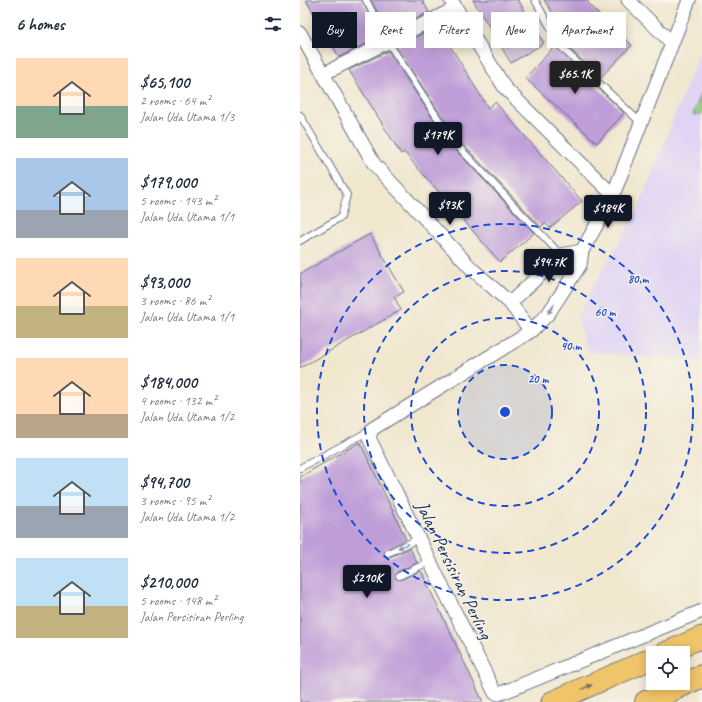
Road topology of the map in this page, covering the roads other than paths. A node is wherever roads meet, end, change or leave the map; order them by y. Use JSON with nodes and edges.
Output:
{"nodes":[{"id":1,"x":366,"y":0,"type":"edge"},
{"id":2,"x":535,"y":0,"type":"edge"},
{"id":3,"x":628,"y":0,"type":"edge"},
{"id":4,"x":689,"y":0,"type":"edge"},
{"id":5,"x":454,"y":4,"type":"edge"},
{"id":6,"x":372,"y":12,"type":"edge"},
{"id":7,"x":416,"y":26,"type":"edge"},
{"id":8,"x":300,"y":33,"type":"edge"},
{"id":9,"x":672,"y":43,"type":"junction"},
{"id":10,"x":376,"y":48,"type":"edge"},
{"id":11,"x":392,"y":48,"type":"edge"},
{"id":12,"x":323,"y":74,"type":"junction"},
{"id":13,"x":300,"y":115,"type":"edge"},
{"id":14,"x":641,"y":123,"type":"junction"},
{"id":15,"x":612,"y":195,"type":"junction"},
{"id":16,"x":300,"y":241,"type":"edge"},
{"id":17,"x":582,"y":251,"type":"junction"},
{"id":18,"x":561,"y":255,"type":"junction"},
{"id":19,"x":510,"y":303,"type":"junction"},
{"id":20,"x":531,"y":331,"type":"junction"},
{"id":21,"x":372,"y":430,"type":"junction"},
{"id":22,"x":300,"y":468,"type":"edge"},
{"id":23,"x":418,"y":539,"type":"junction"},
{"id":24,"x":388,"y":553,"type":"dead end"},
{"id":25,"x":429,"y":562,"type":"junction"},
{"id":26,"x":399,"y":576,"type":"dead end"},
{"id":27,"x":702,"y":611,"type":"edge"},
{"id":28,"x":702,"y":637,"type":"edge"},
{"id":29,"x":681,"y":646,"type":"edge"},
{"id":30,"x":646,"y":661,"type":"edge"},
{"id":31,"x":702,"y":676,"type":"edge"},
{"id":32,"x":552,"y":702,"type":"edge"},
{"id":33,"x":646,"y":702,"type":"edge"}],
"edges":[{"from":1,"to":6,"type":"lane"},
{"from":2,"to":14,"type":"lane"},
{"from":3,"to":9,"type":"street"},
{"from":4,"to":9,"type":"street"},
{"from":5,"to":7,"type":"street"},
{"from":5,"to":15,"type":"street"},
{"from":8,"to":12,"type":"street"},
{"from":9,"to":14,"type":"street"},
{"from":10,"to":12,"type":"street"},
{"from":11,"to":18,"type":"lane"},
{"from":12,"to":19,"type":"street"},
{"from":13,"to":16,"type":"lane"},
{"from":14,"to":15,"type":"street"},
{"from":15,"to":17,"type":"street"},
{"from":17,"to":18,"type":"street"},
{"from":17,"to":20,"type":"street","one_way":true},
{"from":18,"to":19,"type":"street"},
{"from":19,"to":20,"type":"street"},
{"from":20,"to":21,"type":"street"},
{"from":21,"to":22,"type":"lane"},
{"from":21,"to":23,"type":"street","name":"Jalan Persisiran Perling"},
{"from":23,"to":24,"type":"lane","one_way":true},
{"from":23,"to":25,"type":"street","name":"Jalan Persisiran Perling"},
{"from":25,"to":26,"type":"lane"},
{"from":25,"to":27,"type":"street","name":"Jalan Persisiran Perling"},
{"from":28,"to":29,"type":"highway"},
{"from":32,"to":30,"type":"highway","one_way":true},
{"from":31,"to":33,"type":"highway"}]}
